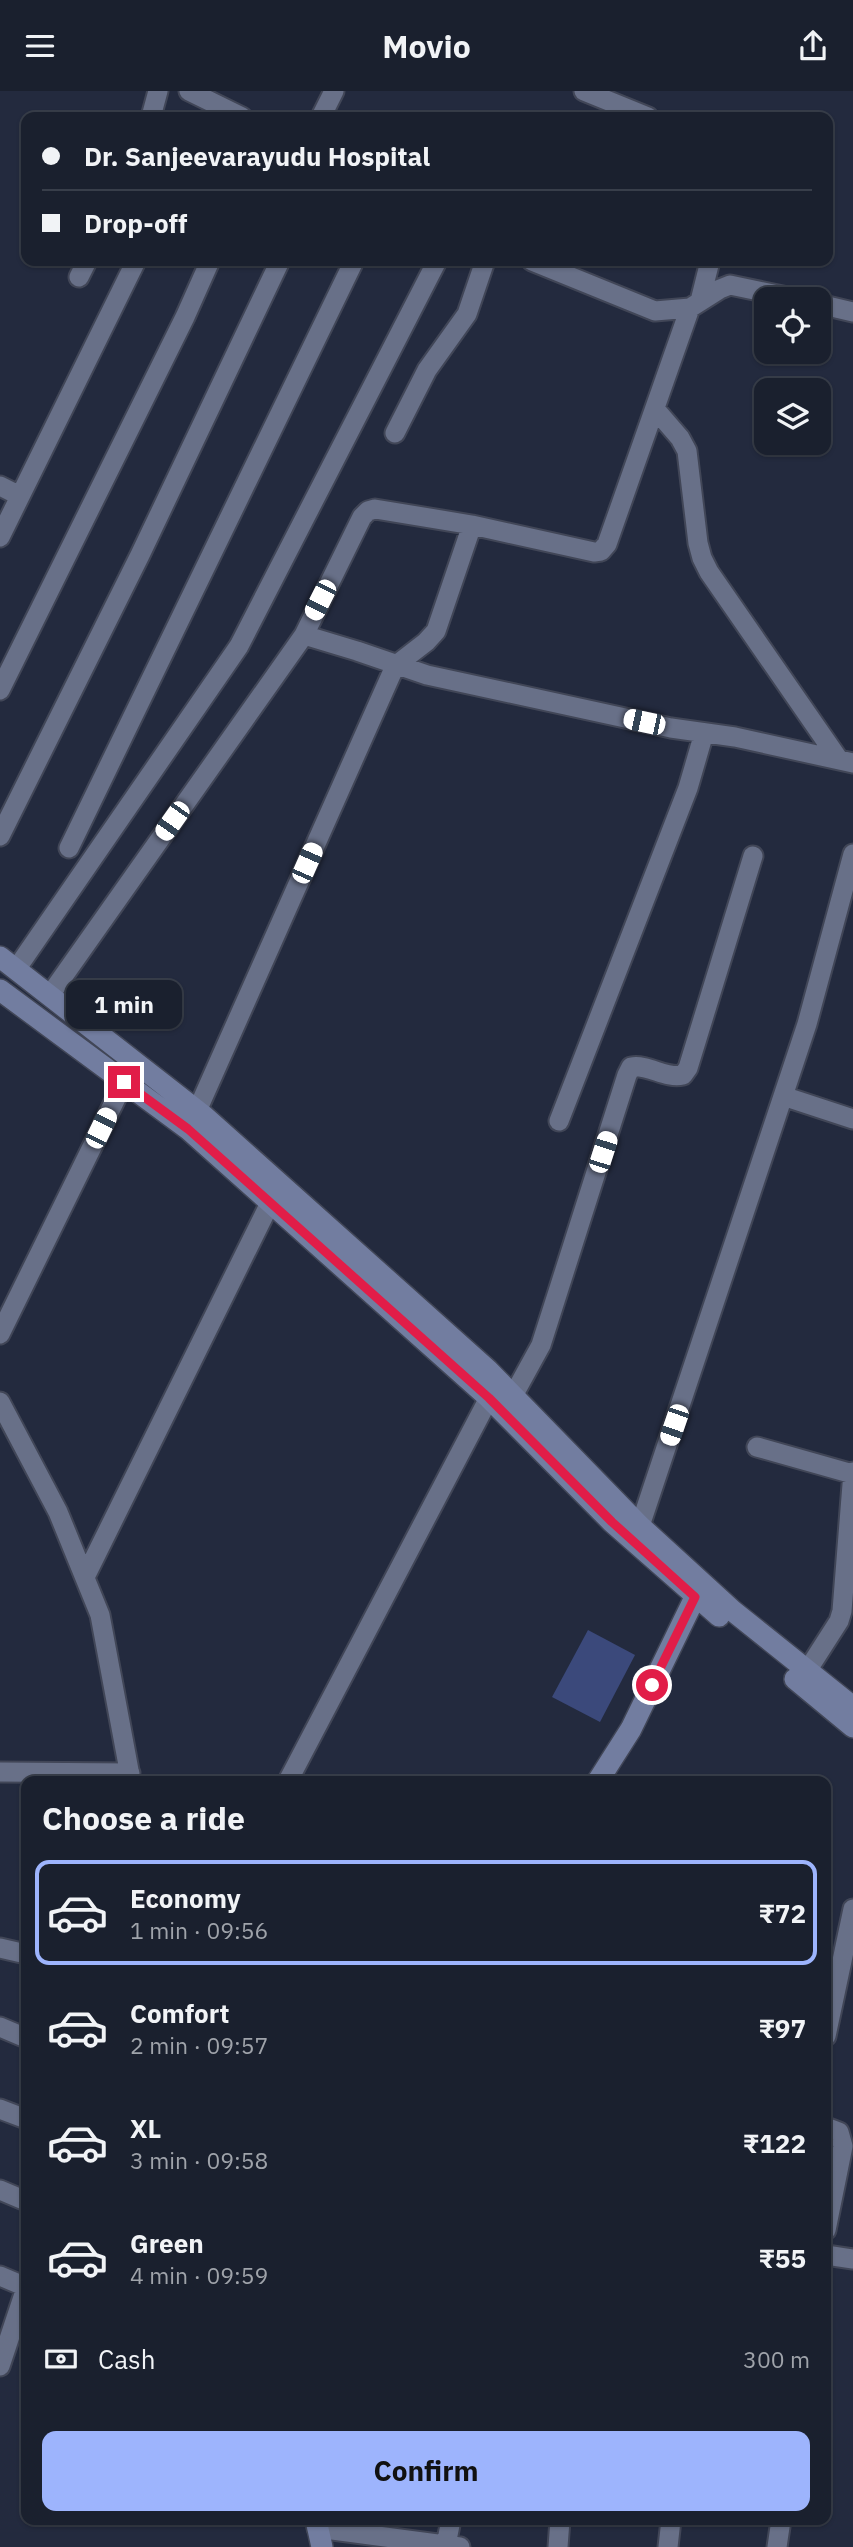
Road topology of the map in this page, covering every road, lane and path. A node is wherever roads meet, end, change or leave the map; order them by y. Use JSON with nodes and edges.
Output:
{"nodes":[{"id":1,"x":158,"y":91,"type":"edge"},
{"id":2,"x":188,"y":91,"type":"edge"},
{"id":3,"x":334,"y":91,"type":"edge"},
{"id":4,"x":584,"y":91,"type":"edge"},
{"id":5,"x":226,"y":99,"type":"edge"},
{"id":6,"x":152,"y":112,"type":"edge"},
{"id":7,"x":324,"y":112,"type":"edge"},
{"id":8,"x":636,"y":112,"type":"edge"},
{"id":9,"x":134,"y":266,"type":"edge"},
{"id":10,"x":208,"y":266,"type":"edge"},
{"id":11,"x":278,"y":266,"type":"edge"},
{"id":12,"x":352,"y":266,"type":"edge"},
{"id":13,"x":434,"y":266,"type":"edge"},
{"id":14,"x":483,"y":266,"type":"edge"},
{"id":15,"x":544,"y":266,"type":"edge"},
{"id":16,"x":708,"y":266,"type":"edge"},
{"id":17,"x":754,"y":290,"type":"edge"},
{"id":18,"x":695,"y":305,"type":"junction"},
{"id":19,"x":831,"y":307,"type":"edge"},
{"id":20,"x":853,"y":312,"type":"edge"},
{"id":21,"x":654,"y":409,"type":"junction"},
{"id":22,"x":395,"y":433,"type":"dead end"},
{"id":23,"x":0,"y":486,"type":"edge"},
{"id":24,"x":20,"y":496,"type":"junction"},
{"id":25,"x":472,"y":525,"type":"junction"},
{"id":26,"x":0,"y":537,"type":"edge"},
{"id":27,"x":304,"y":635,"type":"junction"},
{"id":28,"x":396,"y":666,"type":"junction"},
{"id":29,"x":0,"y":690,"type":"edge"},
{"id":30,"x":704,"y":733,"type":"junction"},
{"id":31,"x":846,"y":761,"type":"edge"},
{"id":32,"x":0,"y":836,"type":"edge"},
{"id":33,"x":69,"y":848,"type":"dead end"},
{"id":34,"x":853,"y":854,"type":"edge"},
{"id":35,"x":753,"y":856,"type":"dead end"},
{"id":36,"x":8,"y":963,"type":"edge"},
{"id":37,"x":0,"y":990,"type":"edge"},
{"id":38,"x":50,"y":995,"type":"junction"},
{"id":39,"x":124,"y":1082,"type":"junction"},
{"id":40,"x":783,"y":1096,"type":"junction"},
{"id":41,"x":197,"y":1111,"type":"junction"},
{"id":42,"x":853,"y":1119,"type":"edge"},
{"id":43,"x":559,"y":1121,"type":"dead end"},
{"id":44,"x":279,"y":1184,"type":"junction"},
{"id":45,"x":270,"y":1204,"type":"junction"},
{"id":46,"x":387,"y":1294,"type":"junction"},
{"id":47,"x":0,"y":1334,"type":"edge"},
{"id":48,"x":513,"y":1396,"type":"junction"},
{"id":49,"x":489,"y":1398,"type":"junction"},
{"id":50,"x":0,"y":1402,"type":"edge"},
{"id":51,"x":6,"y":1429,"type":"edge"},
{"id":52,"x":757,"y":1447,"type":"dead end"},
{"id":53,"x":853,"y":1473,"type":"edge"},
{"id":54,"x":640,"y":1527,"type":"junction"},
{"id":55,"x":85,"y":1577,"type":"junction"},
{"id":56,"x":699,"y":1590,"type":"junction"},
{"id":57,"x":807,"y":1671,"type":"junction"},
{"id":58,"x":853,"y":1707,"type":"edge"},
{"id":59,"x":853,"y":1727,"type":"edge"},
{"id":60,"x":0,"y":1772,"type":"edge"},
{"id":61,"x":104,"y":1776,"type":"edge"},
{"id":62,"x":130,"y":1776,"type":"edge"},
{"id":63,"x":291,"y":1776,"type":"edge"},
{"id":64,"x":601,"y":1776,"type":"edge"},
{"id":65,"x":853,"y":1909,"type":"edge"},
{"id":66,"x":0,"y":1948,"type":"edge"},
{"id":67,"x":21,"y":1953,"type":"edge"},
{"id":68,"x":831,"y":2012,"type":"edge"},
{"id":69,"x":0,"y":2027,"type":"edge"},
{"id":70,"x":21,"y":2036,"type":"edge"},
{"id":71,"x":0,"y":2109,"type":"edge"},
{"id":72,"x":21,"y":2117,"type":"edge"},
{"id":73,"x":831,"y":2129,"type":"edge"},
{"id":74,"x":0,"y":2190,"type":"edge"},
{"id":75,"x":21,"y":2199,"type":"edge"},
{"id":76,"x":831,"y":2207,"type":"edge"},
{"id":77,"x":831,"y":2256,"type":"edge"},
{"id":78,"x":853,"y":2259,"type":"edge"},
{"id":79,"x":0,"y":2276,"type":"edge"},
{"id":80,"x":21,"y":2286,"type":"edge"},
{"id":81,"x":21,"y":2302,"type":"edge"},
{"id":82,"x":1,"y":2359,"type":"edge"},
{"id":83,"x":451,"y":2525,"type":"edge"},
{"id":84,"x":560,"y":2525,"type":"edge"},
{"id":85,"x":670,"y":2525,"type":"edge"},
{"id":86,"x":780,"y":2525,"type":"edge"},
{"id":87,"x":318,"y":2532,"type":"edge"},
{"id":88,"x":453,"y":2546,"type":"edge"},
{"id":89,"x":558,"y":2547,"type":"edge"},
{"id":90,"x":667,"y":2547,"type":"edge"},
{"id":91,"x":777,"y":2547,"type":"edge"}],
"edges":[{"from":1,"to":6,"type":"street"},
{"from":2,"to":5,"type":"street"},
{"from":3,"to":7,"type":"street"},
{"from":4,"to":8,"type":"street"},
{"from":9,"to":24,"type":"street"},
{"from":10,"to":29,"type":"street"},
{"from":11,"to":32,"type":"street"},
{"from":12,"to":33,"type":"street"},
{"from":13,"to":36,"type":"street"},
{"from":14,"to":22,"type":"street"},
{"from":15,"to":18,"type":"street"},
{"from":16,"to":18,"type":"street"},
{"from":17,"to":18,"type":"street"},
{"from":18,"to":21,"type":"street"},
{"from":19,"to":20,"type":"street"},
{"from":21,"to":25,"type":"street"},
{"from":21,"to":31,"type":"street"},
{"from":23,"to":24,"type":"street"},
{"from":24,"to":26,"type":"street"},
{"from":25,"to":27,"type":"street"},
{"from":25,"to":28,"type":"street"},
{"from":27,"to":28,"type":"street"},
{"from":27,"to":38,"type":"street"},
{"from":28,"to":30,"type":"street"},
{"from":28,"to":41,"type":"street"},
{"from":30,"to":31,"type":"street"},
{"from":30,"to":43,"type":"street"},
{"from":34,"to":40,"type":"street"},
{"from":35,"to":48,"type":"street"},
{"from":36,"to":38,"type":"main road"},
{"from":37,"to":39,"type":"main road"},
{"from":38,"to":41,"type":"main road"},
{"from":39,"to":45,"type":"main road"},
{"from":39,"to":47,"type":"street"},
{"from":40,"to":42,"type":"street"},
{"from":40,"to":54,"type":"street"},
{"from":41,"to":44,"type":"main road"},
{"from":44,"to":45,"type":"street"},
{"from":44,"to":46,"type":"main road"},
{"from":45,"to":46,"type":"main road"},
{"from":45,"to":55,"type":"street"},
{"from":46,"to":48,"type":"main road"},
{"from":46,"to":49,"type":"main road"},
{"from":48,"to":54,"type":"main road"},
{"from":49,"to":56,"type":"main road"},
{"from":49,"to":63,"type":"street"},
{"from":50,"to":51,"type":"street"},
{"from":51,"to":55,"type":"street"},
{"from":52,"to":53,"type":"street"},
{"from":53,"to":57,"type":"street"},
{"from":54,"to":56,"type":"main road"},
{"from":55,"to":62,"type":"street"},
{"from":56,"to":57,"type":"main road"},
{"from":56,"to":59,"type":"main road"},
{"from":56,"to":64,"type":"main road"},
{"from":57,"to":58,"type":"main road"},
{"from":60,"to":61,"type":"street"},
{"from":65,"to":68,"type":"street"},
{"from":66,"to":67,"type":"street"},
{"from":69,"to":70,"type":"street"},
{"from":71,"to":72,"type":"street"},
{"from":73,"to":76,"type":"street"},
{"from":74,"to":75,"type":"street"},
{"from":77,"to":78,"type":"street"},
{"from":79,"to":80,"type":"street"},
{"from":81,"to":82,"type":"street"},
{"from":83,"to":88,"type":"street"},
{"from":84,"to":89,"type":"street"},
{"from":85,"to":90,"type":"street"},
{"from":86,"to":91,"type":"street"},
{"from":87,"to":88,"type":"street"}]}
